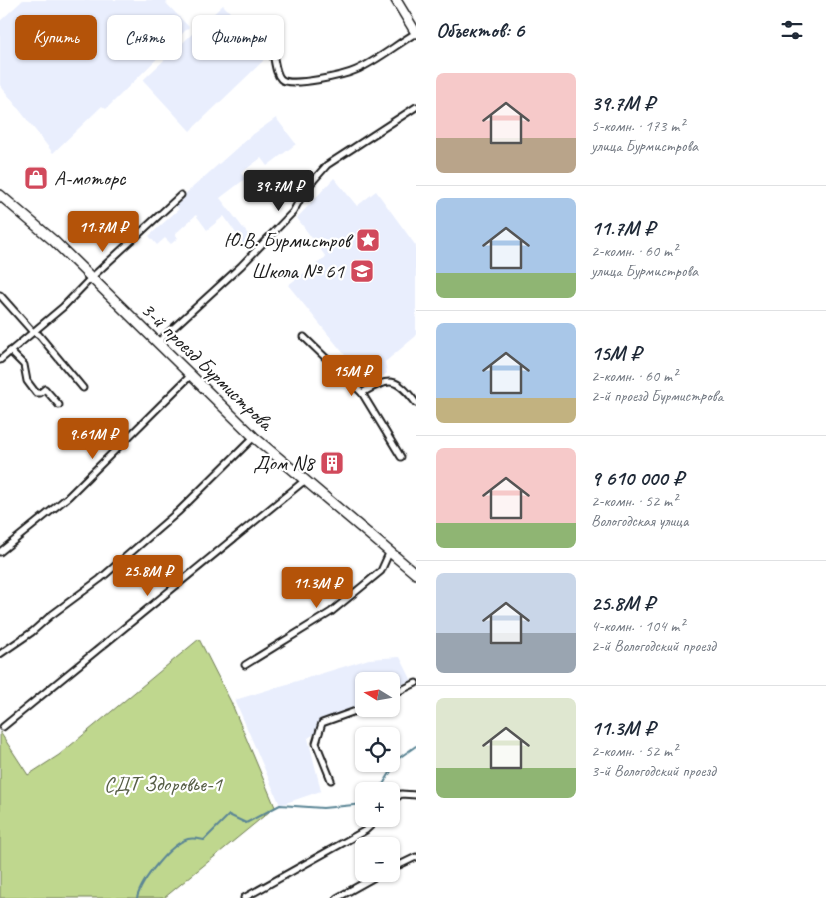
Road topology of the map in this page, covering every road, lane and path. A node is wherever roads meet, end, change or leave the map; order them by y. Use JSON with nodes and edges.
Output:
{"nodes":[{"id":1,"x":396,"y":0,"type":"edge"},
{"id":2,"x":416,"y":33,"type":"edge"},
{"id":3,"x":275,"y":60,"type":"edge"},
{"id":4,"x":416,"y":107,"type":"edge"},
{"id":5,"x":0,"y":195,"type":"edge"},
{"id":6,"x":181,"y":196,"type":"dead end"},
{"id":7,"x":91,"y":278,"type":"junction"},
{"id":8,"x":0,"y":295,"type":"edge"},
{"id":9,"x":32,"y":331,"type":"junction"},
{"id":10,"x":304,"y":337,"type":"dead end"},
{"id":11,"x":158,"y":342,"type":"junction"},
{"id":12,"x":10,"y":351,"type":"junction"},
{"id":13,"x":0,"y":360,"type":"edge"},
{"id":14,"x":190,"y":375,"type":"junction"},
{"id":15,"x":83,"y":388,"type":"dead end"},
{"id":16,"x":362,"y":393,"type":"junction"},
{"id":17,"x":416,"y":403,"type":"edge"},
{"id":18,"x":59,"y":405,"type":"dead end"},
{"id":19,"x":254,"y":437,"type":"junction"},
{"id":20,"x":401,"y":457,"type":"dead end"},
{"id":21,"x":304,"y":481,"type":"junction"},
{"id":22,"x":0,"y":552,"type":"edge"},
{"id":23,"x":390,"y":552,"type":"junction"},
{"id":24,"x":416,"y":574,"type":"edge"},
{"id":25,"x":0,"y":654,"type":"edge"},
{"id":26,"x":245,"y":665,"type":"dead end"},
{"id":27,"x":416,"y":683,"type":"edge"},
{"id":28,"x":400,"y":691,"type":"edge"},
{"id":29,"x":355,"y":711,"type":"edge"},
{"id":30,"x":3,"y":727,"type":"dead end"},
{"id":31,"x":331,"y":780,"type":"dead end"},
{"id":32,"x":400,"y":795,"type":"edge"},
{"id":33,"x":416,"y":795,"type":"edge"},
{"id":34,"x":369,"y":827,"type":"edge"},
{"id":35,"x":416,"y":857,"type":"edge"},
{"id":36,"x":400,"y":865,"type":"edge"},
{"id":37,"x":366,"y":882,"type":"edge"},
{"id":38,"x":244,"y":898,"type":"edge"},
{"id":39,"x":337,"y":898,"type":"edge"}],
"edges":[{"from":1,"to":2,"type":"main road"},
{"from":2,"to":3,"type":"street"},
{"from":4,"to":11,"type":"street"},
{"from":5,"to":7,"type":"main road","name":"3-й проезд Бурмистрова"},
{"from":6,"to":7,"type":"street"},
{"from":7,"to":9,"type":"street"},
{"from":7,"to":11,"type":"main road","name":"3-й проезд Бурмистрова"},
{"from":8,"to":9,"type":"street"},
{"from":9,"to":12,"type":"street"},
{"from":9,"to":15,"type":"street"},
{"from":10,"to":16,"type":"street"},
{"from":11,"to":14,"type":"main road","name":"3-й проезд Бурмистрова"},
{"from":12,"to":13,"type":"street"},
{"from":12,"to":18,"type":"street"},
{"from":14,"to":19,"type":"main road","name":"3-й проезд Бурмистрова"},
{"from":14,"to":22,"type":"street"},
{"from":16,"to":17,"type":"street"},
{"from":16,"to":20,"type":"street"},
{"from":19,"to":21,"type":"main road","name":"3-й проезд Бурмистрова"},
{"from":19,"to":25,"type":"street"},
{"from":21,"to":23,"type":"main road","name":"3-й проезд Бурмистрова"},
{"from":21,"to":30,"type":"street"},
{"from":23,"to":24,"type":"main road","name":"3-й проезд Бурмистрова"},
{"from":23,"to":26,"type":"street"},
{"from":27,"to":28,"type":"street"},
{"from":29,"to":31,"type":"street"},
{"from":32,"to":33,"type":"street"},
{"from":34,"to":38,"type":"street"},
{"from":35,"to":36,"type":"street"},
{"from":37,"to":39,"type":"street"}]}
